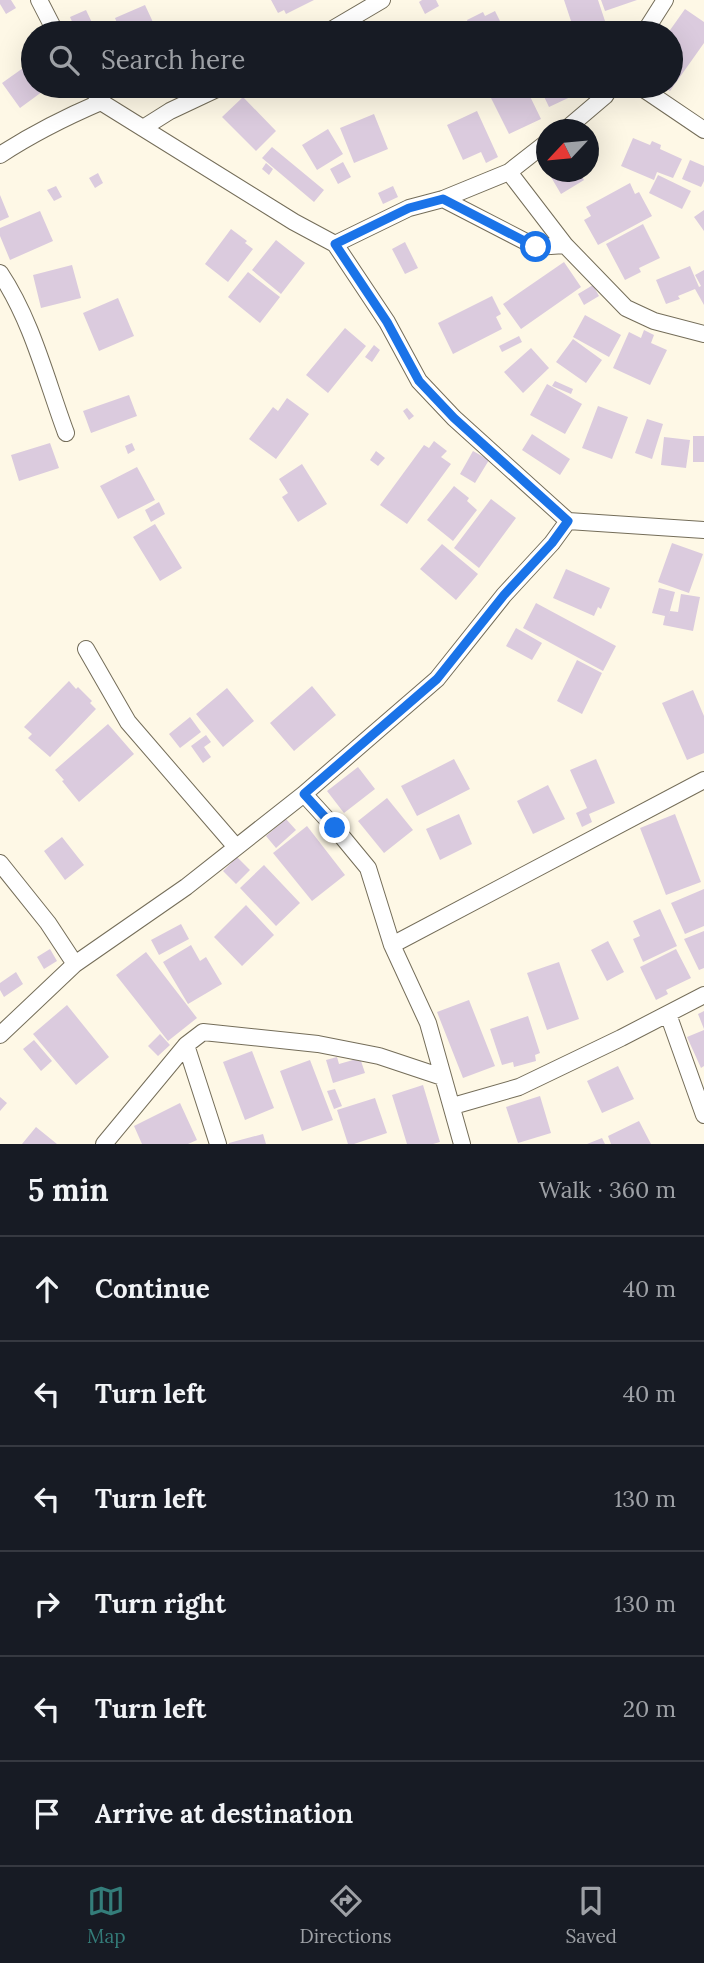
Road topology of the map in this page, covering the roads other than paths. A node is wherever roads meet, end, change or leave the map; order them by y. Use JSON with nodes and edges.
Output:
{"nodes":[{"id":1,"x":38,"y":0,"type":"edge"},
{"id":2,"x":382,"y":0,"type":"edge"},
{"id":3,"x":665,"y":0,"type":"edge"},
{"id":4,"x":49,"y":21,"type":"edge"},
{"id":5,"x":346,"y":21,"type":"edge"},
{"id":6,"x":651,"y":21,"type":"edge"},
{"id":7,"x":98,"y":98,"type":"edge"},
{"id":8,"x":198,"y":98,"type":"edge"},
{"id":9,"x":603,"y":98,"type":"edge"},
{"id":10,"x":657,"y":98,"type":"edge"},
{"id":11,"x":101,"y":102,"type":"junction"},
{"id":12,"x":578,"y":119,"type":"edge"},
{"id":13,"x":143,"y":128,"type":"junction"},
{"id":14,"x":704,"y":130,"type":"edge"},
{"id":15,"x":536,"y":152,"type":"edge"},
{"id":16,"x":0,"y":155,"type":"edge"},
{"id":17,"x":509,"y":172,"type":"junction"},
{"id":18,"x":443,"y":199,"type":"junction"},
{"id":19,"x":335,"y":244,"type":"junction"},
{"id":20,"x":565,"y":245,"type":"junction"},
{"id":21,"x":0,"y":273,"type":"edge"},
{"id":22,"x":704,"y":334,"type":"edge"},
{"id":23,"x":66,"y":433,"type":"dead end"},
{"id":24,"x":568,"y":521,"type":"junction"},
{"id":25,"x":704,"y":530,"type":"edge"},
{"id":26,"x":86,"y":649,"type":"dead end"},
{"id":27,"x":704,"y":780,"type":"edge"},
{"id":28,"x":304,"y":794,"type":"junction"},
{"id":29,"x":236,"y":847,"type":"junction"},
{"id":30,"x":0,"y":863,"type":"edge"},
{"id":31,"x":393,"y":945,"type":"junction"},
{"id":32,"x":75,"y":964,"type":"junction"},
{"id":33,"x":704,"y":995,"type":"edge"},
{"id":34,"x":668,"y":1014,"type":"junction"},
{"id":35,"x":0,"y":1035,"type":"edge"},
{"id":36,"x":186,"y":1045,"type":"junction"},
{"id":37,"x":442,"y":1077,"type":"junction"},
{"id":38,"x":453,"y":1106,"type":"junction"},
{"id":39,"x":704,"y":1115,"type":"edge"},
{"id":40,"x":104,"y":1144,"type":"edge"},
{"id":41,"x":218,"y":1144,"type":"edge"},
{"id":42,"x":462,"y":1144,"type":"edge"}],
"edges":[{"from":1,"to":4,"type":"street"},
{"from":2,"to":5,"type":"street"},
{"from":3,"to":6,"type":"street"},
{"from":7,"to":11,"type":"street"},
{"from":8,"to":13,"type":"street"},
{"from":9,"to":12,"type":"street"},
{"from":10,"to":14,"type":"street"},
{"from":11,"to":13,"type":"street"},
{"from":11,"to":16,"type":"street"},
{"from":13,"to":19,"type":"street"},
{"from":15,"to":17,"type":"street"},
{"from":17,"to":18,"type":"street"},
{"from":17,"to":20,"type":"street"},
{"from":18,"to":19,"type":"street"},
{"from":18,"to":20,"type":"street"},
{"from":19,"to":24,"type":"street"},
{"from":20,"to":22,"type":"street"},
{"from":21,"to":23,"type":"street"},
{"from":24,"to":25,"type":"street"},
{"from":24,"to":28,"type":"street"},
{"from":26,"to":29,"type":"street"},
{"from":27,"to":31,"type":"street"},
{"from":28,"to":29,"type":"street"},
{"from":28,"to":31,"type":"street"},
{"from":29,"to":32,"type":"street"},
{"from":30,"to":32,"type":"street"},
{"from":31,"to":37,"type":"street"},
{"from":32,"to":35,"type":"street"},
{"from":33,"to":34,"type":"street"},
{"from":34,"to":38,"type":"street"},
{"from":34,"to":39,"type":"street"},
{"from":36,"to":37,"type":"street"},
{"from":36,"to":40,"type":"street"},
{"from":36,"to":41,"type":"street"},
{"from":37,"to":38,"type":"street"},
{"from":38,"to":42,"type":"street"}]}
